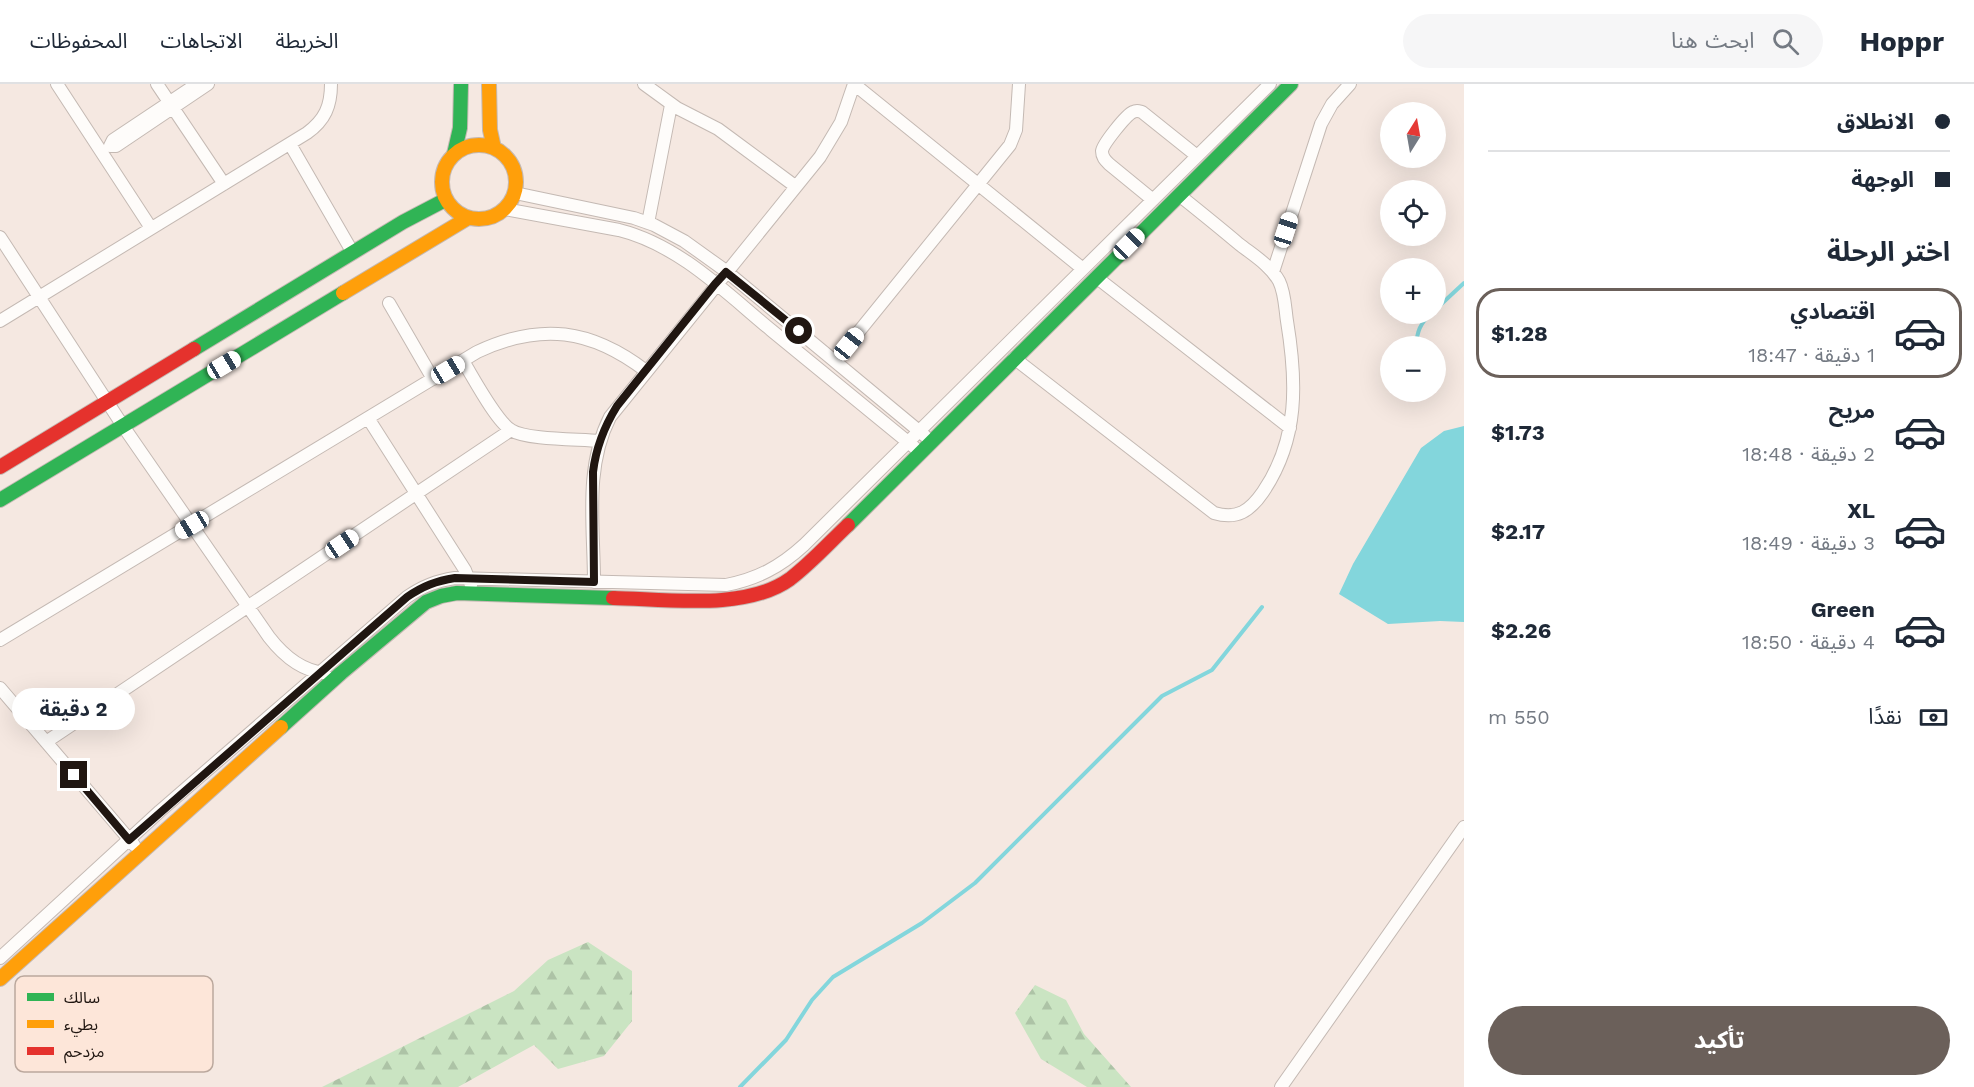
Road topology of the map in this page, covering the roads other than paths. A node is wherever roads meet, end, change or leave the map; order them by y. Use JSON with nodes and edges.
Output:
{"nodes":[{"id":1,"x":57,"y":84,"type":"edge"},
{"id":2,"x":64,"y":84,"type":"edge"},
{"id":3,"x":157,"y":84,"type":"edge"},
{"id":4,"x":197,"y":84,"type":"edge"},
{"id":5,"x":208,"y":84,"type":"edge"},
{"id":6,"x":332,"y":84,"type":"edge"},
{"id":7,"x":461,"y":84,"type":"edge"},
{"id":8,"x":489,"y":84,"type":"edge"},
{"id":9,"x":644,"y":84,"type":"edge"},
{"id":10,"x":854,"y":84,"type":"edge"},
{"id":11,"x":1019,"y":84,"type":"edge"},
{"id":12,"x":1270,"y":84,"type":"edge"},
{"id":13,"x":1291,"y":84,"type":"edge"},
{"id":14,"x":1350,"y":84,"type":"edge"},
{"id":15,"x":171,"y":105,"type":"junction"},
{"id":16,"x":674,"y":106,"type":"junction"},
{"id":17,"x":293,"y":142,"type":"junction"},
{"id":18,"x":494,"y":148,"type":"junction"},
{"id":19,"x":454,"y":154,"type":"junction"},
{"id":20,"x":1197,"y":156,"type":"junction"},
{"id":21,"x":224,"y":184,"type":"junction"},
{"id":22,"x":979,"y":185,"type":"junction"},
{"id":23,"x":795,"y":186,"type":"junction"},
{"id":24,"x":515,"y":193,"type":"junction"},
{"id":25,"x":1179,"y":195,"type":"junction"},
{"id":26,"x":445,"y":200,"type":"junction"},
{"id":27,"x":1153,"y":200,"type":"junction"},
{"id":28,"x":505,"y":209,"type":"junction"},
{"id":29,"x":468,"y":218,"type":"junction"},
{"id":30,"x":651,"y":224,"type":"junction"},
{"id":31,"x":154,"y":227,"type":"junction"},
{"id":32,"x":0,"y":237,"type":"edge"},
{"id":33,"x":356,"y":251,"type":"junction"},
{"id":34,"x":1083,"y":269,"type":"junction"},
{"id":35,"x":726,"y":272,"type":"junction"},
{"id":36,"x":1273,"y":273,"type":"junction"},
{"id":37,"x":1096,"y":277,"type":"junction"},
{"id":38,"x":715,"y":284,"type":"junction"},
{"id":39,"x":39,"y":297,"type":"junction"},
{"id":40,"x":389,"y":303,"type":"dead end"},
{"id":41,"x":0,"y":321,"type":"edge"},
{"id":42,"x":1014,"y":358,"type":"junction"},
{"id":43,"x":463,"y":361,"type":"junction"},
{"id":44,"x":835,"y":361,"type":"junction"},
{"id":45,"x":646,"y":371,"type":"junction"},
{"id":46,"x":433,"y":379,"type":"junction"},
{"id":47,"x":108,"y":401,"type":"junction"},
{"id":48,"x":368,"y":418,"type":"junction"},
{"id":49,"x":123,"y":426,"type":"junction"},
{"id":50,"x":1290,"y":428,"type":"junction"},
{"id":51,"x":511,"y":430,"type":"junction"},
{"id":52,"x":920,"y":431,"type":"junction"},
{"id":53,"x":600,"y":441,"type":"junction"},
{"id":54,"x":931,"y":441,"type":"junction"},
{"id":55,"x":909,"y":442,"type":"junction"},
{"id":56,"x":920,"y":452,"type":"junction"},
{"id":57,"x":0,"y":467,"type":"edge"},
{"id":58,"x":417,"y":493,"type":"junction"},
{"id":59,"x":0,"y":500,"type":"edge"},
{"id":60,"x":192,"y":525,"type":"junction"},
{"id":61,"x":470,"y":578,"type":"junction"},
{"id":62,"x":594,"y":582,"type":"junction"},
{"id":63,"x":472,"y":593,"type":"junction"},
{"id":64,"x":248,"y":607,"type":"junction"},
{"id":65,"x":0,"y":640,"type":"edge"},
{"id":66,"x":319,"y":672,"type":"junction"},
{"id":67,"x":341,"y":673,"type":"junction"},
{"id":68,"x":0,"y":688,"type":"edge"},
{"id":69,"x":46,"y":742,"type":"junction"},
{"id":70,"x":1464,"y":827,"type":"edge"},
{"id":71,"x":129,"y":840,"type":"junction"},
{"id":72,"x":140,"y":853,"type":"junction"},
{"id":73,"x":0,"y":958,"type":"edge"},
{"id":74,"x":0,"y":979,"type":"edge"},
{"id":75,"x":1281,"y":1087,"type":"edge"}],
"edges":[{"from":1,"to":31,"type":"street"},
{"from":2,"to":31,"type":"street"},
{"from":3,"to":15,"type":"street"},
{"from":4,"to":15,"type":"street"},
{"from":5,"to":15,"type":"street"},
{"from":6,"to":17,"type":"street"},
{"from":7,"to":19,"type":"street"},
{"from":8,"to":18,"type":"street"},
{"from":9,"to":16,"type":"street"},
{"from":10,"to":22,"type":"street"},
{"from":10,"to":23,"type":"street"},
{"from":11,"to":22,"type":"street"},
{"from":12,"to":20,"type":"street"},
{"from":13,"to":25,"type":"street"},
{"from":14,"to":36,"type":"street"},
{"from":15,"to":21,"type":"street"},
{"from":16,"to":23,"type":"street"},
{"from":16,"to":30,"type":"street"},
{"from":17,"to":21,"type":"street"},
{"from":17,"to":33,"type":"street"},
{"from":18,"to":19,"type":"street"},
{"from":18,"to":24,"type":"street"},
{"from":19,"to":26,"type":"street"},
{"from":20,"to":27,"type":"street"},
{"from":20,"to":27,"type":"street"},
{"from":21,"to":31,"type":"street"},
{"from":22,"to":34,"type":"street"},
{"from":22,"to":44,"type":"street"},
{"from":23,"to":35,"type":"street"},
{"from":24,"to":28,"type":"street"},
{"from":24,"to":30,"type":"street"},
{"from":25,"to":36,"type":"street"},
{"from":25,"to":37,"type":"street"},
{"from":26,"to":29,"type":"street"},
{"from":26,"to":33,"type":"street"},
{"from":27,"to":34,"type":"street"},
{"from":28,"to":29,"type":"street"},
{"from":28,"to":38,"type":"street"},
{"from":29,"to":49,"type":"street"},
{"from":30,"to":35,"type":"street"},
{"from":31,"to":39,"type":"street"},
{"from":32,"to":39,"type":"street"},
{"from":33,"to":47,"type":"street"},
{"from":34,"to":52,"type":"street"},
{"from":35,"to":38,"type":"street"},
{"from":35,"to":44,"type":"street"},
{"from":36,"to":50,"type":"street"},
{"from":37,"to":42,"type":"street"},
{"from":37,"to":50,"type":"street"},
{"from":38,"to":45,"type":"street"},
{"from":38,"to":55,"type":"street"},
{"from":39,"to":41,"type":"street"},
{"from":39,"to":47,"type":"street"},
{"from":40,"to":46,"type":"street"},
{"from":42,"to":50,"type":"street"},
{"from":42,"to":54,"type":"street"},
{"from":43,"to":45,"type":"street"},
{"from":43,"to":46,"type":"street"},
{"from":43,"to":51,"type":"street"},
{"from":44,"to":52,"type":"street"},
{"from":45,"to":53,"type":"street"},
{"from":46,"to":48,"type":"street"},
{"from":47,"to":49,"type":"street"},
{"from":47,"to":57,"type":"street"},
{"from":48,"to":58,"type":"street"},
{"from":48,"to":60,"type":"street"},
{"from":49,"to":59,"type":"street"},
{"from":49,"to":60,"type":"street"},
{"from":51,"to":53,"type":"street"},
{"from":51,"to":58,"type":"street"},
{"from":52,"to":54,"type":"street"},
{"from":52,"to":55,"type":"street"},
{"from":53,"to":62,"type":"street"},
{"from":54,"to":56,"type":"street"},
{"from":55,"to":56,"type":"street"},
{"from":55,"to":62,"type":"street"},
{"from":56,"to":63,"type":"street"},
{"from":58,"to":61,"type":"street"},
{"from":58,"to":64,"type":"street"},
{"from":60,"to":64,"type":"street"},
{"from":60,"to":65,"type":"street"},
{"from":61,"to":62,"type":"street"},
{"from":61,"to":63,"type":"street"},
{"from":61,"to":66,"type":"street"},
{"from":63,"to":67,"type":"street"},
{"from":64,"to":66,"type":"street"},
{"from":64,"to":69,"type":"street"},
{"from":66,"to":67,"type":"street"},
{"from":66,"to":71,"type":"street"},
{"from":67,"to":72,"type":"street"},
{"from":68,"to":69,"type":"street"},
{"from":69,"to":71,"type":"street"},
{"from":70,"to":75,"type":"street"},
{"from":71,"to":72,"type":"street"},
{"from":71,"to":73,"type":"street"},
{"from":72,"to":74,"type":"street"}]}
